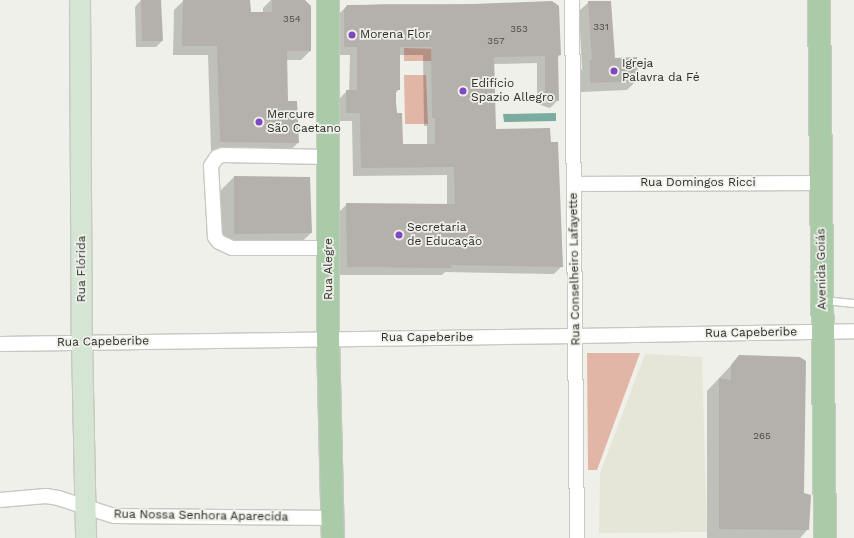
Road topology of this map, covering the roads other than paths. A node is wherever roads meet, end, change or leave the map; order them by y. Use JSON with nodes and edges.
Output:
{"nodes":[{"id":1,"x":80,"y":0,"type":"edge"},
{"id":2,"x":328,"y":0,"type":"edge"},
{"id":3,"x":572,"y":0,"type":"edge"},
{"id":4,"x":819,"y":0,"type":"edge"},
{"id":5,"x":328,"y":157,"type":"junction"},
{"id":6,"x":821,"y":183,"type":"junction"},
{"id":7,"x":574,"y":184,"type":"junction"},
{"id":8,"x":329,"y":248,"type":"junction"},
{"id":9,"x":822,"y":300,"type":"junction"},
{"id":10,"x":854,"y":302,"type":"edge"},
{"id":11,"x":822,"y":331,"type":"junction"},
{"id":12,"x":854,"y":331,"type":"edge"},
{"id":13,"x":576,"y":336,"type":"junction"},
{"id":14,"x":328,"y":338,"type":"junction"},
{"id":15,"x":82,"y":342,"type":"junction"},
{"id":16,"x":0,"y":344,"type":"edge"},
{"id":17,"x":0,"y":500,"type":"edge"},
{"id":18,"x":86,"y":507,"type":"junction"},
{"id":19,"x":333,"y":528,"type":"edge"},
{"id":20,"x":86,"y":538,"type":"edge"},
{"id":21,"x":577,"y":538,"type":"edge"},
{"id":22,"x":825,"y":538,"type":"edge"}],
"edges":[{"from":1,"to":15,"type":"street","name":"Rua Flórida"},
{"from":2,"to":5,"type":"main road","name":"Rua Alegre"},
{"from":3,"to":7,"type":"street","name":"Rua Conselheiro Lafayette"},
{"from":4,"to":6,"type":"main road","name":"Avenida Goiás"},
{"from":5,"to":8,"type":"main road","name":"Rua Alegre"},
{"from":5,"to":8,"type":"street"},
{"from":6,"to":7,"type":"street","name":"Rua Domingos Ricci"},
{"from":6,"to":9,"type":"main road","name":"Avenida Goiás"},
{"from":7,"to":13,"type":"street","name":"Rua Conselheiro Lafayette"},
{"from":8,"to":14,"type":"main road","name":"Rua Alegre"},
{"from":9,"to":10,"type":"lane"},
{"from":9,"to":11,"type":"main road","name":"Avenida Goiás"},
{"from":11,"to":12,"type":"street","name":"Rua Capeberibe"},
{"from":11,"to":13,"type":"street","name":"Rua Capeberibe"},
{"from":11,"to":22,"type":"main road","name":"Avenida Goiás"},
{"from":13,"to":14,"type":"street","name":"Rua Capeberibe"},
{"from":13,"to":21,"type":"street","name":"Rua Conselheiro Lafayette"},
{"from":14,"to":15,"type":"street","name":"Rua Capeberibe"},
{"from":14,"to":19,"type":"main road","name":"Rua Alegre"},
{"from":15,"to":16,"type":"street","name":"Rua Capeberibe"},
{"from":15,"to":18,"type":"street","name":"Rua Flórida"},
{"from":17,"to":18,"type":"street","name":"Rua Nossa Senhora Aparecida"},
{"from":18,"to":19,"type":"street","name":"Rua Nossa Senhora Aparecida"},
{"from":18,"to":20,"type":"street","name":"Rua Flórida"}]}
